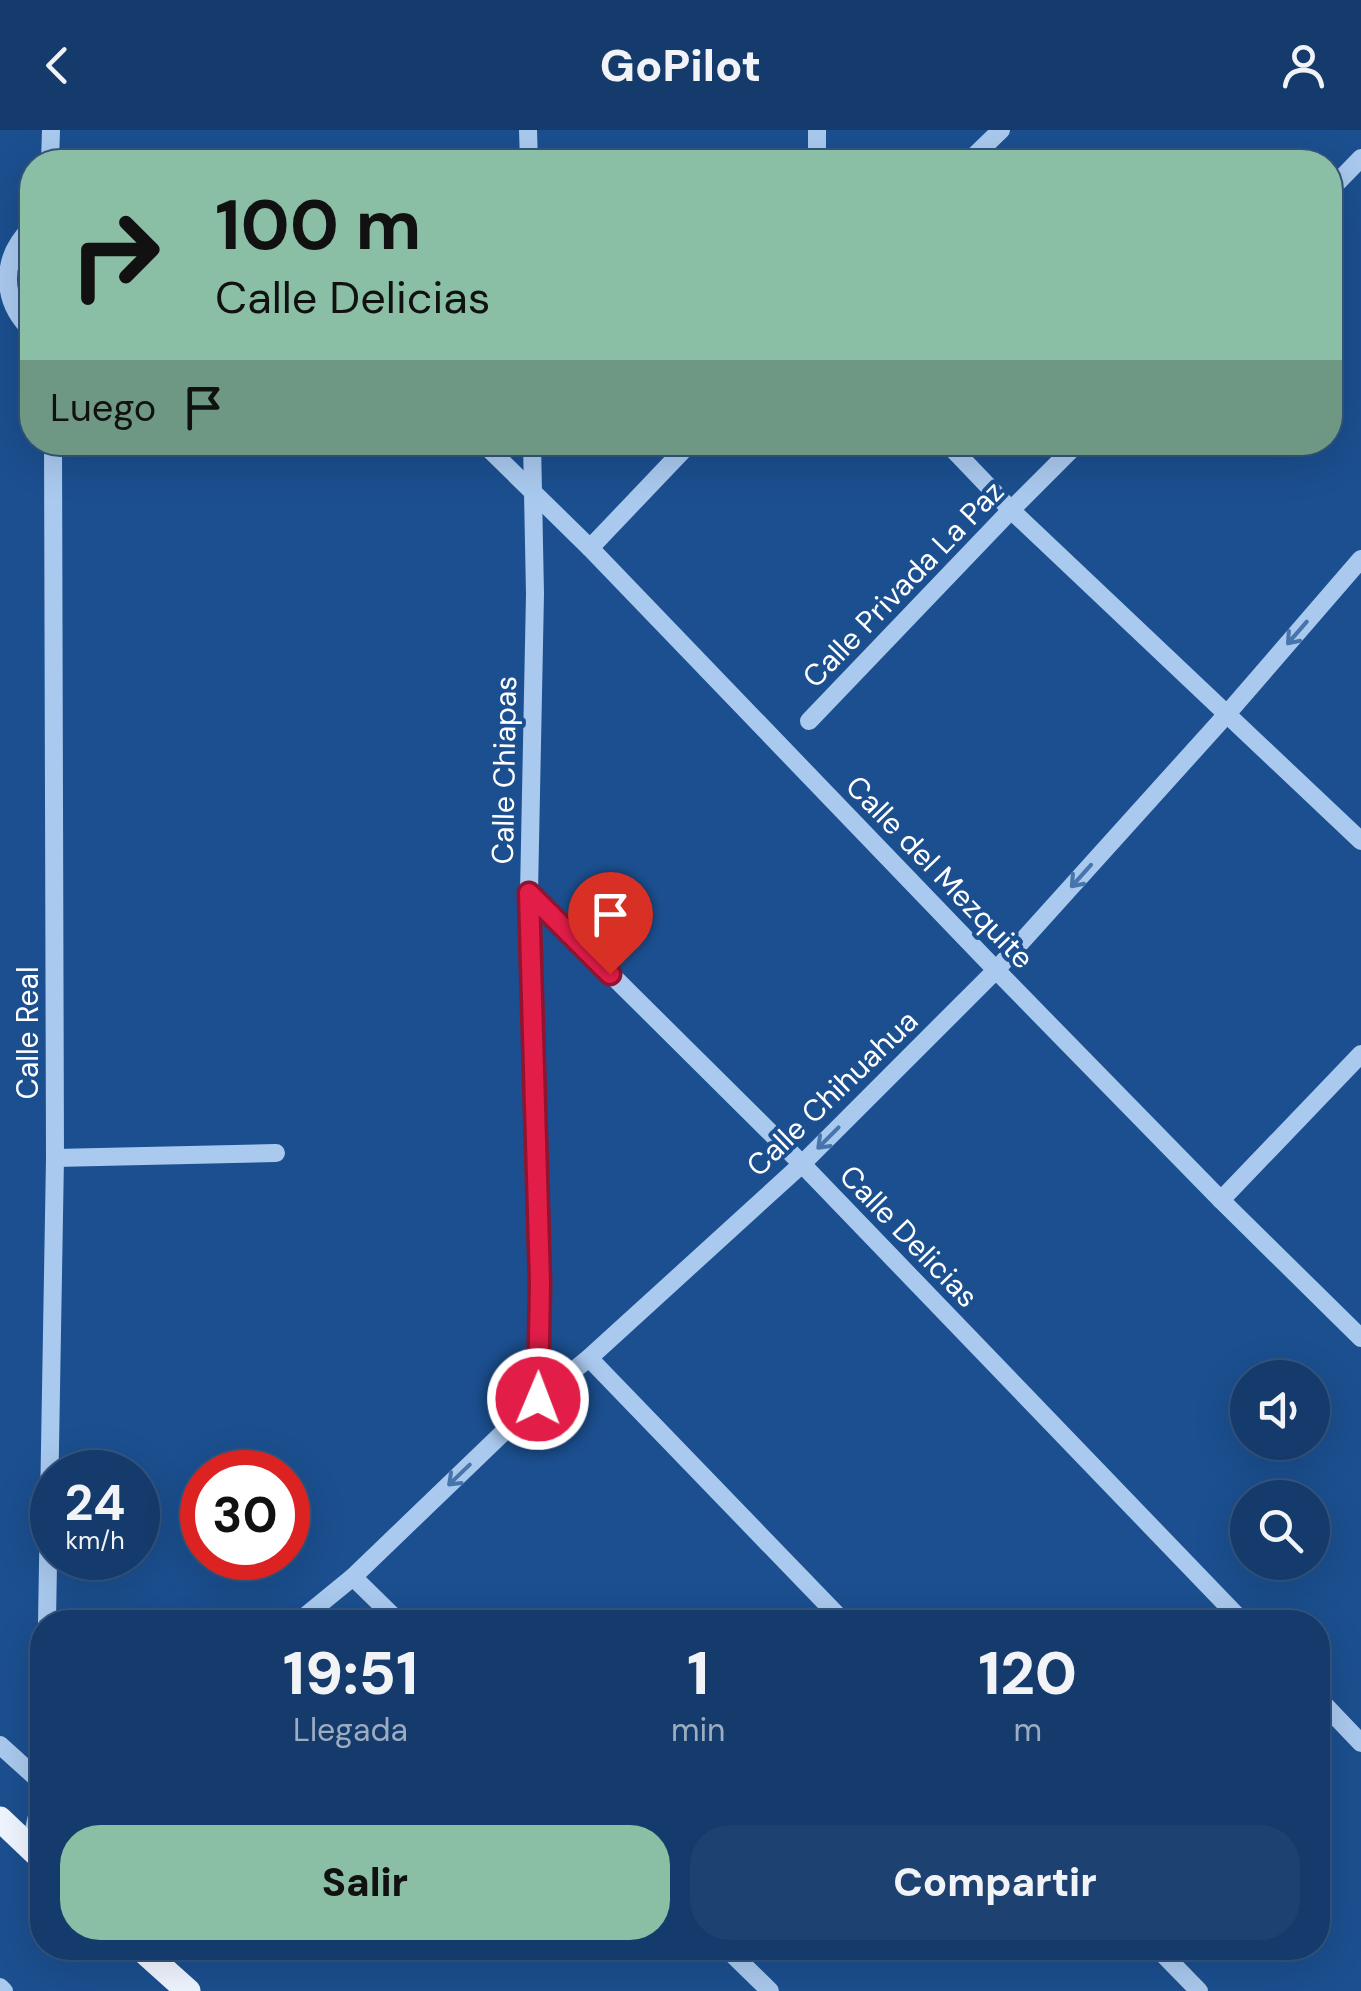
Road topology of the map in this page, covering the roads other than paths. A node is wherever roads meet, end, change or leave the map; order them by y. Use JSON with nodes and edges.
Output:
{"nodes":[{"id":1,"x":1001,"y":130,"type":"edge"},
{"id":2,"x":980,"y":150,"type":"edge"},
{"id":3,"x":1361,"y":158,"type":"edge"},
{"id":4,"x":1342,"y":178,"type":"edge"},
{"id":5,"x":20,"y":236,"type":"edge"},
{"id":6,"x":1,"y":286,"type":"edge"},
{"id":7,"x":20,"y":322,"type":"edge"},
{"id":8,"x":53,"y":455,"type":"edge"},
{"id":9,"x":496,"y":455,"type":"edge"},
{"id":10,"x":532,"y":455,"type":"edge"},
{"id":11,"x":679,"y":455,"type":"edge"},
{"id":12,"x":958,"y":455,"type":"edge"},
{"id":13,"x":1066,"y":455,"type":"edge"},
{"id":14,"x":532,"y":490,"type":"junction"},
{"id":15,"x":1011,"y":510,"type":"junction"},
{"id":16,"x":590,"y":548,"type":"junction"},
{"id":17,"x":1361,"y":559,"type":"edge"},
{"id":18,"x":1227,"y":714,"type":"junction"},
{"id":19,"x":809,"y":721,"type":"dead end"},
{"id":20,"x":1361,"y":842,"type":"edge"},
{"id":21,"x":529,"y":893,"type":"junction"},
{"id":22,"x":996,"y":970,"type":"junction"},
{"id":23,"x":1361,"y":1054,"type":"edge"},
{"id":24,"x":276,"y":1152,"type":"dead end"},
{"id":25,"x":55,"y":1158,"type":"junction"},
{"id":26,"x":802,"y":1164,"type":"junction"},
{"id":27,"x":1221,"y":1200,"type":"junction"},
{"id":28,"x":1361,"y":1338,"type":"edge"},
{"id":29,"x":589,"y":1358,"type":"junction"},
{"id":30,"x":538,"y":1399,"type":"junction"},
{"id":31,"x":353,"y":1577,"type":"junction"},
{"id":32,"x":48,"y":1610,"type":"edge"},
{"id":33,"x":313,"y":1610,"type":"edge"},
{"id":34,"x":387,"y":1610,"type":"edge"},
{"id":35,"x":832,"y":1610,"type":"edge"},
{"id":36,"x":1232,"y":1610,"type":"edge"},
{"id":37,"x":1330,"y":1711,"type":"edge"},
{"id":38,"x":1361,"y":1743,"type":"edge"},
{"id":39,"x":0,"y":1745,"type":"edge"},
{"id":40,"x":30,"y":1771,"type":"edge"},
{"id":41,"x":0,"y":1819,"type":"edge"},
{"id":42,"x":30,"y":1842,"type":"edge"},
{"id":43,"x":153,"y":1960,"type":"edge"},
{"id":44,"x":738,"y":1960,"type":"edge"},
{"id":45,"x":1169,"y":1960,"type":"edge"},
{"id":46,"x":188,"y":1991,"type":"edge"},
{"id":47,"x":770,"y":1991,"type":"edge"},
{"id":48,"x":1199,"y":1991,"type":"edge"}],
"edges":[{"from":1,"to":2,"type":"street"},
{"from":3,"to":4,"type":"street"},
{"from":5,"to":6,"type":"street"},
{"from":6,"to":7,"type":"street"},
{"from":8,"to":25,"type":"street","name":"Calle Real"},
{"from":9,"to":14,"type":"street","name":"Calle del Mezquite"},
{"from":10,"to":14,"type":"street","name":"Calle Chiapas"},
{"from":11,"to":16,"type":"street"},
{"from":12,"to":15,"type":"street"},
{"from":13,"to":15,"type":"street","name":"Calle Privada La Paz"},
{"from":14,"to":16,"type":"street","name":"Calle del Mezquite"},
{"from":14,"to":21,"type":"street","name":"Calle Chiapas"},
{"from":15,"to":18,"type":"street"},
{"from":15,"to":19,"type":"street","name":"Calle Privada La Paz"},
{"from":16,"to":22,"type":"street","name":"Calle del Mezquite"},
{"from":17,"to":18,"type":"street","name":"Calle Chihuahua","one_way":true},
{"from":18,"to":20,"type":"street"},
{"from":18,"to":22,"type":"street","name":"Calle Chihuahua","one_way":true},
{"from":21,"to":26,"type":"street","name":"Calle Delicias"},
{"from":21,"to":30,"type":"street","name":"Calle Chiapas"},
{"from":22,"to":26,"type":"street","name":"Calle Chihuahua","one_way":true},
{"from":22,"to":27,"type":"street","name":"Calle del Mezquite"},
{"from":23,"to":27,"type":"street"},
{"from":24,"to":25,"type":"street"},
{"from":25,"to":32,"type":"street","name":"Calle Real"},
{"from":26,"to":29,"type":"street","name":"Calle Chihuahua"},
{"from":26,"to":36,"type":"street","name":"Calle Delicias"},
{"from":27,"to":28,"type":"street","name":"Calle del Mezquite"},
{"from":29,"to":30,"type":"street","name":"Calle Chihuahua"},
{"from":29,"to":35,"type":"street"},
{"from":30,"to":31,"type":"street","name":"Calle Chihuahua","one_way":true},
{"from":31,"to":33,"type":"street","name":"Calle Chihuahua"},
{"from":31,"to":34,"type":"street"},
{"from":37,"to":38,"type":"street"},
{"from":39,"to":40,"type":"street"},
{"from":41,"to":42,"type":"main road"},
{"from":43,"to":46,"type":"main road"},
{"from":44,"to":47,"type":"street"},
{"from":45,"to":48,"type":"street"}]}
